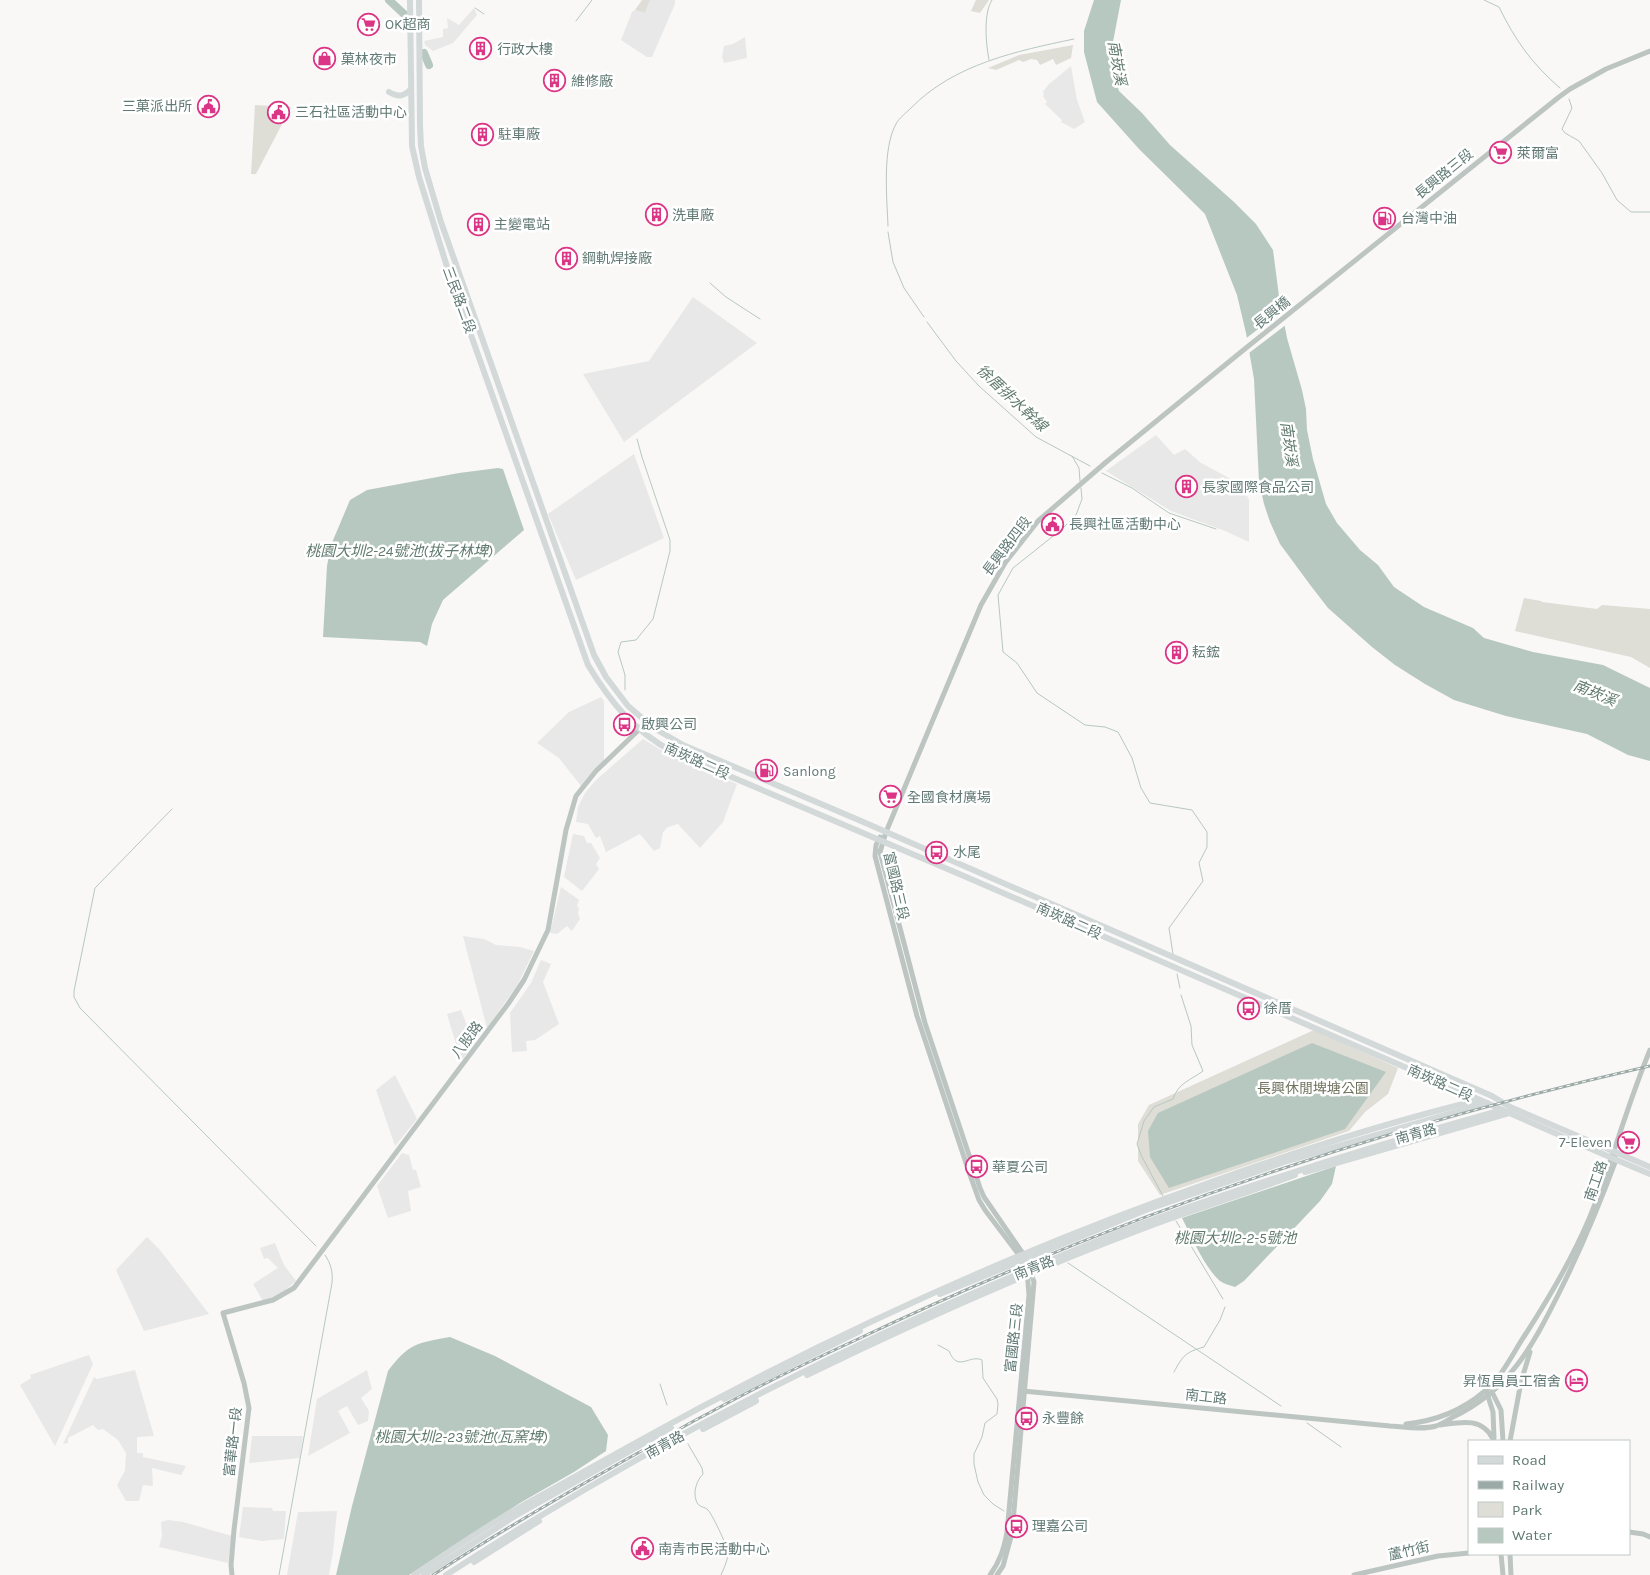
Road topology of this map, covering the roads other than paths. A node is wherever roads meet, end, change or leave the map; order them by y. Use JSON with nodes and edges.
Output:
{"nodes":[{"id":1,"x":410,"y":0,"type":"edge"},
{"id":2,"x":418,"y":0,"type":"edge"},
{"id":3,"x":1650,"y":51,"type":"edge"},
{"id":4,"x":410,"y":90,"type":"junction"},
{"id":5,"x":389,"y":92,"type":"dead end"},
{"id":6,"x":1312,"y":296,"type":"joint"},
{"id":7,"x":1246,"y":348,"type":"joint"},
{"id":8,"x":568,"y":579,"type":"joint"},
{"id":9,"x":561,"y":590,"type":"joint"},
{"id":10,"x":646,"y":722,"type":"junction"},
{"id":11,"x":640,"y":730,"type":"junction"},
{"id":12,"x":886,"y":832,"type":"junction"},
{"id":13,"x":881,"y":839,"type":"junction"},
{"id":14,"x":1650,"y":1050,"type":"edge"},
{"id":15,"x":1494,"y":1098,"type":"junction"},
{"id":16,"x":1478,"y":1100,"type":"junction"},
{"id":17,"x":1486,"y":1103,"type":"junction"},
{"id":18,"x":1507,"y":1110,"type":"junction"},
{"id":19,"x":1614,"y":1156,"type":"junction"},
{"id":20,"x":1273,"y":1166,"type":"junction"},
{"id":21,"x":1650,"y":1167,"type":"edge"},
{"id":22,"x":1250,"y":1168,"type":"junction"},
{"id":23,"x":1650,"y":1174,"type":"edge"},
{"id":24,"x":1265,"y":1181,"type":"junction"},
{"id":25,"x":1252,"y":1191,"type":"junction"},
{"id":26,"x":1151,"y":1226,"type":"junction"},
{"id":27,"x":1129,"y":1229,"type":"junction"},
{"id":28,"x":1062,"y":1238,"type":"junction"},
{"id":29,"x":1043,"y":1251,"type":"junction"},
{"id":30,"x":1022,"y":1257,"type":"junction"},
{"id":31,"x":1030,"y":1272,"type":"junction"},
{"id":32,"x":224,"y":1313,"type":"joint"},
{"id":33,"x":881,"y":1320,"type":"junction"},
{"id":34,"x":858,"y":1327,"type":"junction"},
{"id":35,"x":1536,"y":1338,"type":"junction"},
{"id":36,"x":876,"y":1342,"type":"junction"},
{"id":37,"x":857,"y":1346,"type":"junction"},
{"id":38,"x":1487,"y":1390,"type":"junction"},
{"id":39,"x":1023,"y":1391,"type":"junction"},
{"id":40,"x":1493,"y":1392,"type":"junction"},
{"id":41,"x":1487,"y":1396,"type":"junction"},
{"id":42,"x":1390,"y":1426,"type":"junction"},
{"id":43,"x":1436,"y":1426,"type":"junction"},
{"id":44,"x":1494,"y":1440,"type":"edge"},
{"id":45,"x":1503,"y":1440,"type":"edge"},
{"id":46,"x":1510,"y":1440,"type":"edge"},
{"id":47,"x":588,"y":1476,"type":"junction"},
{"id":48,"x":549,"y":1491,"type":"junction"},
{"id":49,"x":1630,"y":1532,"type":"edge"},
{"id":50,"x":1650,"y":1537,"type":"edge"},
{"id":51,"x":468,"y":1540,"type":"junction"},
{"id":52,"x":1468,"y":1552,"type":"edge"},
{"id":53,"x":478,"y":1554,"type":"junction"},
{"id":54,"x":1501,"y":1555,"type":"edge"},
{"id":55,"x":1510,"y":1555,"type":"edge"},
{"id":56,"x":453,"y":1556,"type":"junction"},
{"id":57,"x":464,"y":1568,"type":"junction"},
{"id":58,"x":232,"y":1575,"type":"edge"},
{"id":59,"x":414,"y":1575,"type":"edge"},
{"id":60,"x":424,"y":1575,"type":"edge"},
{"id":61,"x":446,"y":1575,"type":"edge"},
{"id":62,"x":454,"y":1575,"type":"edge"},
{"id":63,"x":990,"y":1575,"type":"edge"},
{"id":64,"x":997,"y":1575,"type":"edge"},
{"id":65,"x":1354,"y":1575,"type":"edge"},
{"id":66,"x":1502,"y":1575,"type":"edge"},
{"id":67,"x":1511,"y":1575,"type":"edge"}],
"edges":[{"from":1,"to":4,"type":"main road","name":"三民路二段"},
{"from":2,"to":8,"type":"main road","name":"三民路二段"},
{"from":3,"to":6,"type":"street","name":"長興路三段"},
{"from":4,"to":5,"type":"main road"},
{"from":4,"to":9,"type":"main road","name":"三民路二段"},
{"from":6,"to":7,"type":"street","name":"長興橋"},
{"from":7,"to":12,"type":"street","name":"長興路四段"},
{"from":8,"to":10,"type":"main road","name":"南崁路二段"},
{"from":9,"to":11,"type":"main road","name":"南崁路二段"},
{"from":10,"to":11,"type":"street","name":"八股路"},
{"from":10,"to":12,"type":"main road","name":"南崁路二段"},
{"from":11,"to":13,"type":"main road","name":"南崁路二段"},
{"from":11,"to":32,"type":"street","name":"八股路"},
{"from":12,"to":13,"type":"street","name":"富國路三段"},
{"from":12,"to":15,"type":"main road","name":"南崁路二段"},
{"from":13,"to":16,"type":"main road","name":"南崁路二段"},
{"from":13,"to":30,"type":"street","name":"富國路三段"},
{"from":14,"to":19,"type":"street"},
{"from":15,"to":16,"type":"main road"},
{"from":15,"to":17,"type":"main road","name":"南青路"},
{"from":15,"to":18,"type":"main road","name":"南崁路二段"},
{"from":16,"to":17,"type":"main road","name":"南崁路二段"},
{"from":16,"to":22,"type":"main road"},
{"from":17,"to":18,"type":"main road","name":"南崁路二段"},
{"from":17,"to":20,"type":"main road","name":"南青路"},
{"from":18,"to":19,"type":"main road","name":"南崁路二段"},
{"from":18,"to":19,"type":"main road","name":"南崁路二段"},
{"from":18,"to":24,"type":"main road","name":"南青路"},
{"from":18,"to":25,"type":"main road"},
{"from":19,"to":21,"type":"main road","name":"南崁路二段"},
{"from":19,"to":23,"type":"main road","name":"南崁路二段"},
{"from":19,"to":35,"type":"street","name":"南工路"},
{"from":19,"to":38,"type":"street","name":"南工路"},
{"from":20,"to":22,"type":"main road","name":"南青路"},
{"from":20,"to":29,"type":"main road","name":"南青路"},
{"from":22,"to":28,"type":"main road"},
{"from":24,"to":25,"type":"main road","name":"南青路"},
{"from":24,"to":27,"type":"main road","name":"南青路"},
{"from":25,"to":26,"type":"main road"},
{"from":26,"to":27,"type":"main road","name":"南青路"},
{"from":26,"to":31,"type":"main road"},
{"from":27,"to":31,"type":"main road","name":"南青路"},
{"from":28,"to":29,"type":"main road","name":"南青路"},
{"from":28,"to":30,"type":"main road"},
{"from":29,"to":30,"type":"main road","name":"南青路"},
{"from":30,"to":31,"type":"street","name":"富國路三段"},
{"from":30,"to":33,"type":"main road","name":"南青路"},
{"from":30,"to":34,"type":"main road"},
{"from":31,"to":36,"type":"main road"},
{"from":31,"to":37,"type":"main road","name":"南青路"},
{"from":31,"to":39,"type":"street","name":"富國路三段"},
{"from":32,"to":58,"type":"street","name":"富華路一段"},
{"from":33,"to":34,"type":"main road","name":"南青路"},
{"from":33,"to":47,"type":"main road","name":"南青路"},
{"from":34,"to":48,"type":"main road"},
{"from":35,"to":40,"type":"street","name":"南工路"},
{"from":35,"to":46,"type":"street"},
{"from":36,"to":37,"type":"main road","name":"南青路"},
{"from":36,"to":57,"type":"main road"},
{"from":37,"to":53,"type":"main road","name":"南青路"},
{"from":38,"to":40,"type":"street"},
{"from":38,"to":41,"type":"street"},
{"from":38,"to":42,"type":"street","name":"南工路"},
{"from":39,"to":42,"type":"street","name":"南工路"},
{"from":39,"to":63,"type":"street","name":"富國路三段"},
{"from":39,"to":64,"type":"street","name":"富國路三段"},
{"from":40,"to":41,"type":"street","name":"南工路"},
{"from":40,"to":45,"type":"street"},
{"from":41,"to":43,"type":"street","name":"南工路"},
{"from":41,"to":44,"type":"street"},
{"from":42,"to":43,"type":"street","name":"南工路"},
{"from":43,"to":44,"type":"street"},
{"from":47,"to":48,"type":"main road","name":"南青路"},
{"from":47,"to":56,"type":"main road","name":"南青路"},
{"from":48,"to":51,"type":"main road"},
{"from":49,"to":50,"type":"street"},
{"from":51,"to":56,"type":"main road","name":"南青路"},
{"from":51,"to":59,"type":"main road"},
{"from":52,"to":65,"type":"street","name":"蘆竹街"},
{"from":53,"to":57,"type":"main road","name":"南青路"},
{"from":53,"to":61,"type":"main road","name":"南青路"},
{"from":54,"to":66,"type":"street"},
{"from":55,"to":67,"type":"street"},
{"from":56,"to":60,"type":"main road","name":"南青路"},
{"from":57,"to":62,"type":"main road"}]}
